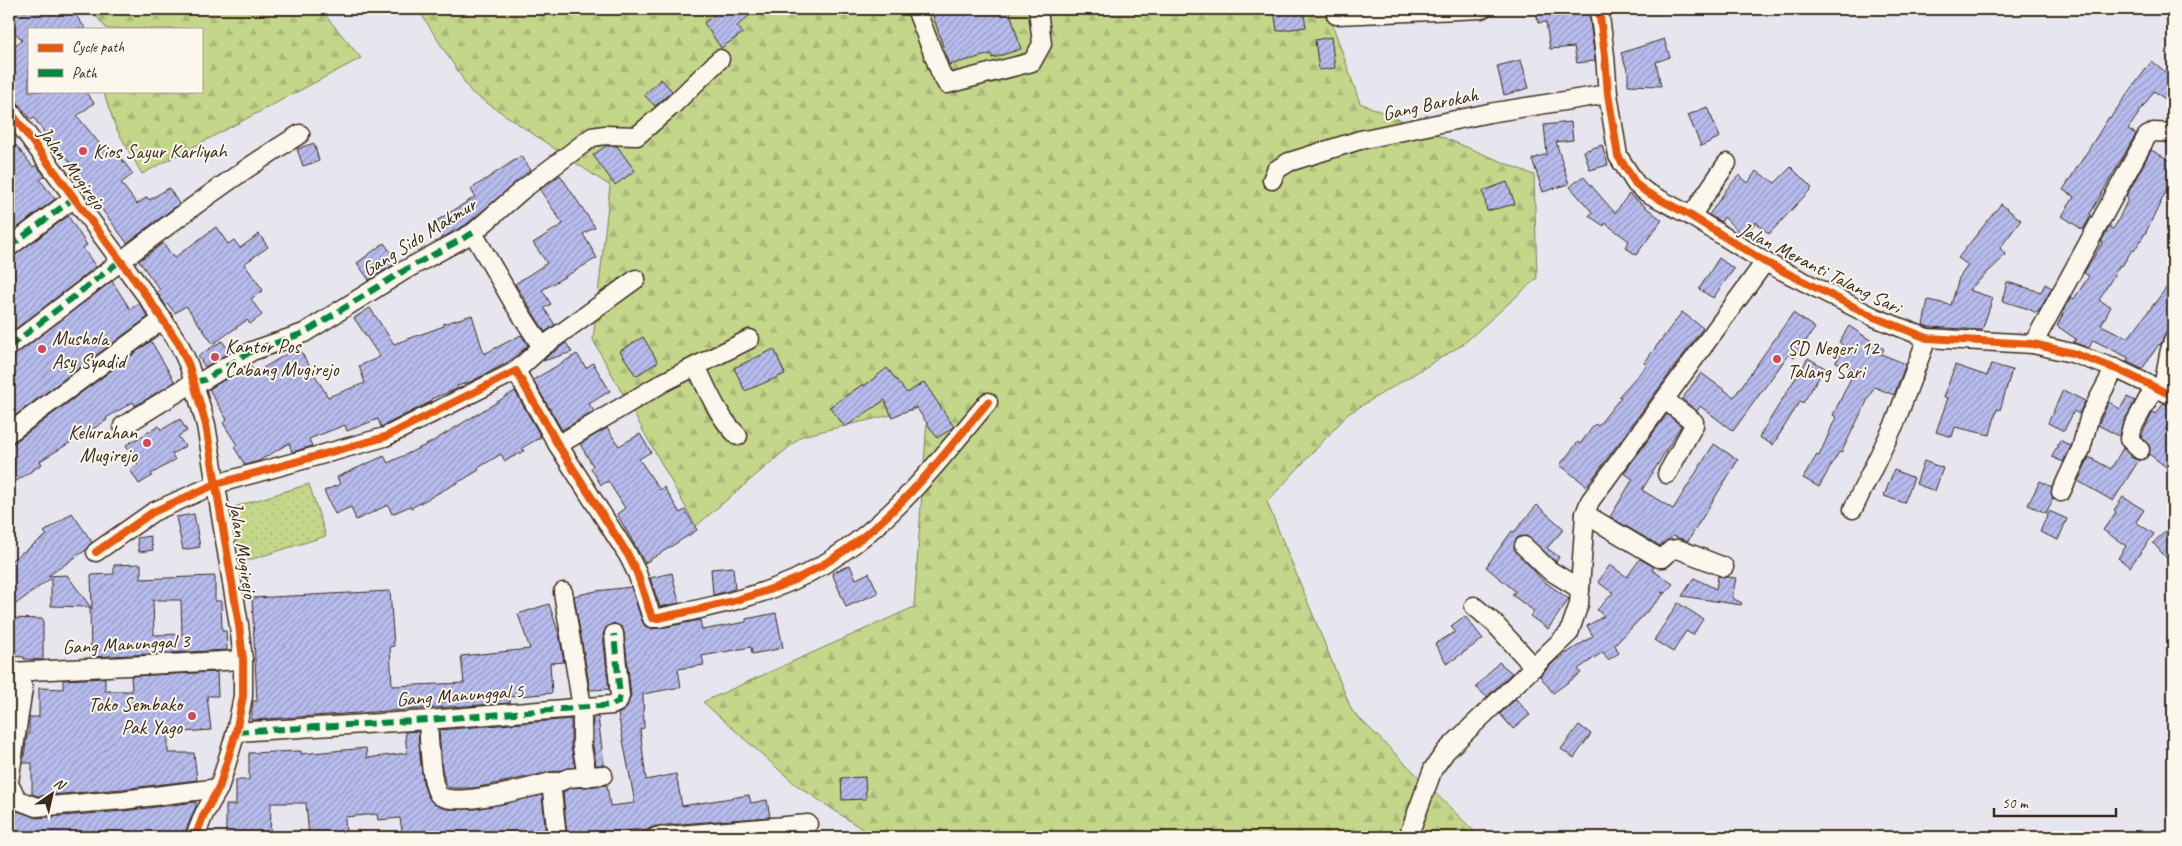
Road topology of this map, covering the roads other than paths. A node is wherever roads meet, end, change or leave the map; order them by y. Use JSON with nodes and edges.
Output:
{"nodes":[{"id":1,"x":916,"y":9,"type":"edge"},
{"id":2,"x":1038,"y":9,"type":"edge"},
{"id":3,"x":1482,"y":9,"type":"edge"},
{"id":4,"x":1599,"y":9,"type":"edge"},
{"id":5,"x":1336,"y":15,"type":"dead end"},
{"id":6,"x":720,"y":59,"type":"dead end"},
{"id":7,"x":1608,"y":94,"type":"junction"},
{"id":8,"x":9,"y":110,"type":"edge"},
{"id":9,"x":2173,"y":133,"type":"edge"},
{"id":10,"x":300,"y":134,"type":"dead end"},
{"id":11,"x":1727,"y":163,"type":"dead end"},
{"id":12,"x":1272,"y":180,"type":"dead end"},
{"id":13,"x":74,"y":198,"type":"junction"},
{"id":14,"x":1690,"y":216,"type":"junction"},
{"id":15,"x":473,"y":233,"type":"junction"},
{"id":16,"x":9,"y":247,"type":"edge"},
{"id":17,"x":120,"y":261,"type":"junction"},
{"id":18,"x":1765,"y":262,"type":"junction"},
{"id":19,"x":636,"y":279,"type":"dead end"},
{"id":20,"x":163,"y":319,"type":"junction"},
{"id":21,"x":1928,"y":338,"type":"junction"},
{"id":22,"x":750,"y":339,"type":"dead end"},
{"id":23,"x":2173,"y":341,"type":"edge"},
{"id":24,"x":2033,"y":344,"type":"junction"},
{"id":25,"x":9,"y":347,"type":"edge"},
{"id":26,"x":542,"y":347,"type":"junction"},
{"id":27,"x":696,"y":366,"type":"junction"},
{"id":28,"x":2115,"y":368,"type":"junction"},
{"id":29,"x":516,"y":371,"type":"junction"},
{"id":30,"x":194,"y":382,"type":"junction"},
{"id":31,"x":2163,"y":391,"type":"edge"},
{"id":32,"x":1665,"y":400,"type":"junction"},
{"id":33,"x":988,"y":402,"type":"dead end"},
{"id":34,"x":124,"y":426,"type":"dead end"},
{"id":35,"x":9,"y":433,"type":"edge"},
{"id":36,"x":738,"y":436,"type":"dead end"},
{"id":37,"x":558,"y":444,"type":"junction"},
{"id":38,"x":2140,"y":450,"type":"dead end"},
{"id":39,"x":1667,"y":474,"type":"dead end"},
{"id":40,"x":216,"y":484,"type":"junction"},
{"id":41,"x":2061,"y":492,"type":"dead end"},
{"id":42,"x":1853,"y":509,"type":"dead end"},
{"id":43,"x":1585,"y":514,"type":"junction"},
{"id":44,"x":1524,"y":546,"type":"dead end"},
{"id":45,"x":96,"y":552,"type":"dead end"},
{"id":46,"x":1724,"y":567,"type":"dead end"},
{"id":47,"x":1580,"y":589,"type":"junction"},
{"id":48,"x":563,"y":592,"type":"dead end"},
{"id":49,"x":1474,"y":606,"type":"dead end"},
{"id":50,"x":614,"y":634,"type":"dead end"},
{"id":51,"x":243,"y":660,"type":"junction"},
{"id":52,"x":1534,"y":668,"type":"junction"},
{"id":53,"x":10,"y":671,"type":"edge"},
{"id":54,"x":582,"y":707,"type":"junction"},
{"id":55,"x":428,"y":720,"type":"junction"},
{"id":56,"x":236,"y":732,"type":"junction"},
{"id":57,"x":551,"y":782,"type":"junction"},
{"id":58,"x":10,"y":787,"type":"edge"},
{"id":59,"x":219,"y":788,"type":"junction"},
{"id":60,"x":808,"y":824,"type":"dead end"},
{"id":61,"x":709,"y":835,"type":"edge"},
{"id":62,"x":195,"y":837,"type":"edge"},
{"id":63,"x":556,"y":837,"type":"edge"},
{"id":64,"x":656,"y":837,"type":"edge"},
{"id":65,"x":1408,"y":837,"type":"edge"}],
"edges":[{"from":1,"to":2,"type":"street"},
{"from":3,"to":5,"type":"street"},
{"from":4,"to":7,"type":"street","name":"Jalan Meranti Talang Sari"},
{"from":6,"to":15,"type":"street","name":"Gang Sido Makmur"},
{"from":7,"to":12,"type":"street","name":"Gang Barokah"},
{"from":7,"to":14,"type":"street","name":"Jalan Meranti Talang Sari"},
{"from":8,"to":13,"type":"street","name":"Jalan Mugirejo"},
{"from":9,"to":24,"type":"street"},
{"from":10,"to":17,"type":"street"},
{"from":11,"to":14,"type":"street"},
{"from":13,"to":16,"type":"street"},
{"from":13,"to":17,"type":"street","name":"Jalan Mugirejo"},
{"from":14,"to":18,"type":"street","name":"Jalan Meranti Talang Sari"},
{"from":15,"to":26,"type":"street"},
{"from":15,"to":30,"type":"street","name":"Gang Sido Makmur"},
{"from":17,"to":20,"type":"street","name":"Jalan Mugirejo"},
{"from":17,"to":25,"type":"street"},
{"from":18,"to":21,"type":"street","name":"Jalan Meranti Talang Sari"},
{"from":18,"to":32,"type":"street"},
{"from":19,"to":26,"type":"street"},
{"from":20,"to":30,"type":"street","name":"Jalan Mugirejo"},
{"from":20,"to":35,"type":"street"},
{"from":21,"to":24,"type":"street","name":"Jalan Meranti Talang Sari"},
{"from":21,"to":42,"type":"street"},
{"from":22,"to":27,"type":"street"},
{"from":23,"to":31,"type":"street"},
{"from":24,"to":28,"type":"street","name":"Jalan Meranti Talang Sari"},
{"from":26,"to":29,"type":"street"},
{"from":27,"to":36,"type":"street"},
{"from":27,"to":37,"type":"street"},
{"from":28,"to":31,"type":"street","name":"Jalan Meranti Talang Sari"},
{"from":28,"to":41,"type":"street"},
{"from":29,"to":37,"type":"street"},
{"from":29,"to":40,"type":"street"},
{"from":30,"to":34,"type":"street","name":"Gang Sido Makmur"},
{"from":30,"to":40,"type":"street","name":"Jalan Mugirejo"},
{"from":31,"to":38,"type":"street"},
{"from":32,"to":39,"type":"street"},
{"from":32,"to":43,"type":"street"},
{"from":33,"to":37,"type":"street"},
{"from":40,"to":45,"type":"street"},
{"from":40,"to":51,"type":"street","name":"Jalan Mugirejo"},
{"from":43,"to":46,"type":"street"},
{"from":43,"to":47,"type":"street"},
{"from":44,"to":47,"type":"street"},
{"from":47,"to":52,"type":"street"},
{"from":48,"to":54,"type":"street"},
{"from":49,"to":52,"type":"street"},
{"from":50,"to":54,"type":"street","name":"Gang Manunggal 5"},
{"from":51,"to":53,"type":"street","name":"Gang Manunggal 3"},
{"from":51,"to":56,"type":"street","name":"Jalan Mugirejo"},
{"from":52,"to":65,"type":"street"},
{"from":53,"to":58,"type":"street","name":"Gang Manunggal 3"},
{"from":54,"to":55,"type":"street","name":"Gang Manunggal 5"},
{"from":54,"to":57,"type":"street"},
{"from":55,"to":56,"type":"street","name":"Gang Manunggal 5"},
{"from":55,"to":57,"type":"street"},
{"from":56,"to":59,"type":"street","name":"Jalan Mugirejo"},
{"from":57,"to":63,"type":"street"},
{"from":58,"to":59,"type":"street"},
{"from":59,"to":62,"type":"street","name":"Jalan Mugirejo"},
{"from":60,"to":61,"type":"street"},
{"from":61,"to":64,"type":"street"}]}
